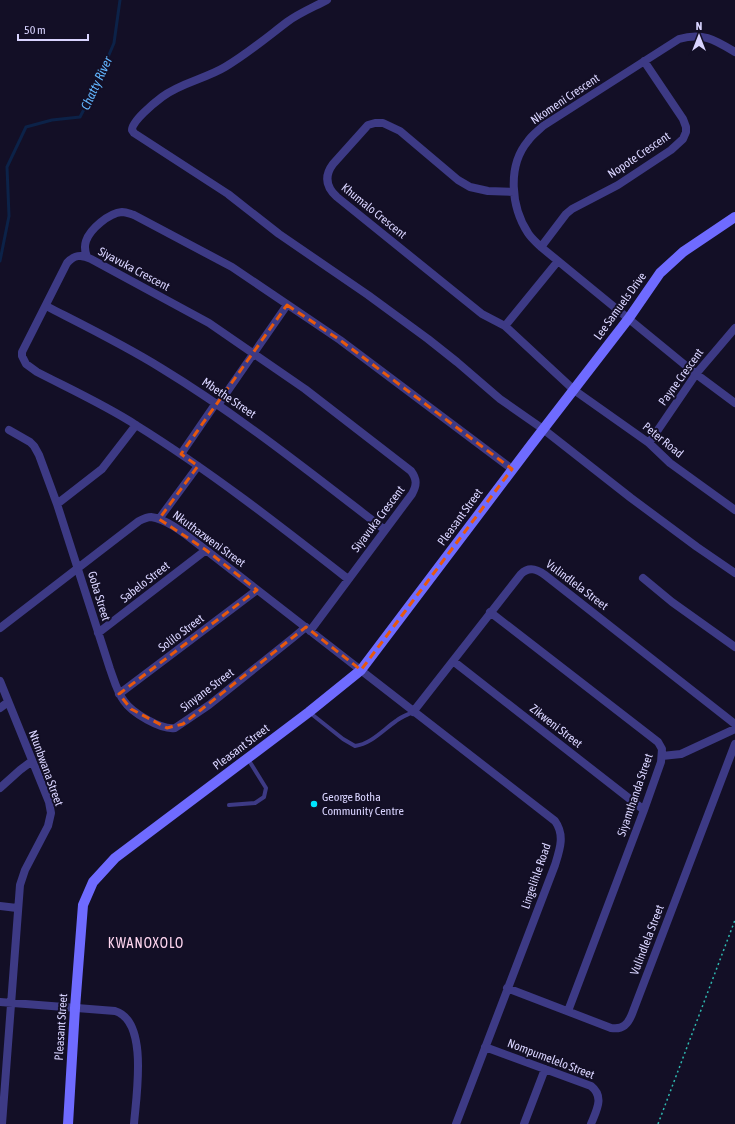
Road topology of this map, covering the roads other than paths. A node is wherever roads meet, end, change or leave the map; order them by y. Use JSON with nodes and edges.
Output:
{"nodes":[{"id":1,"x":327,"y":0,"type":"edge"},
{"id":2,"x":735,"y":52,"type":"edge"},
{"id":3,"x":644,"y":61,"type":"junction"},
{"id":4,"x":514,"y":192,"type":"junction"},
{"id":5,"x":735,"y":217,"type":"edge"},
{"id":6,"x":541,"y":247,"type":"junction"},
{"id":7,"x":87,"y":257,"type":"junction"},
{"id":8,"x":558,"y":261,"type":"junction"},
{"id":9,"x":287,"y":305,"type":"junction"},
{"id":10,"x":46,"y":306,"type":"junction"},
{"id":11,"x":629,"y":318,"type":"junction"},
{"id":12,"x":505,"y":326,"type":"junction"},
{"id":13,"x":735,"y":328,"type":"edge"},
{"id":14,"x":253,"y":354,"type":"junction"},
{"id":15,"x":696,"y":374,"type":"junction"},
{"id":16,"x":574,"y":390,"type":"junction"},
{"id":17,"x":735,"y":403,"type":"edge"},
{"id":18,"x":217,"y":404,"type":"junction"},
{"id":19,"x":136,"y":425,"type":"junction"},
{"id":20,"x":543,"y":429,"type":"junction"},
{"id":21,"x":9,"y":430,"type":"dead end"},
{"id":22,"x":649,"y":443,"type":"junction"},
{"id":23,"x":181,"y":454,"type":"junction"},
{"id":24,"x":198,"y":466,"type":"junction"},
{"id":25,"x":512,"y":469,"type":"junction"},
{"id":26,"x":57,"y":504,"type":"junction"},
{"id":27,"x":735,"y":510,"type":"edge"},
{"id":28,"x":159,"y":519,"type":"junction"},
{"id":29,"x":385,"y":530,"type":"junction"},
{"id":30,"x":206,"y":550,"type":"junction"},
{"id":31,"x":78,"y":568,"type":"junction"},
{"id":32,"x":735,"y":573,"type":"edge"},
{"id":33,"x":642,"y":578,"type":"dead end"},
{"id":34,"x":348,"y":579,"type":"junction"},
{"id":35,"x":257,"y":590,"type":"junction"},
{"id":36,"x":490,"y":612,"type":"junction"},
{"id":37,"x":0,"y":628,"type":"edge"},
{"id":38,"x":308,"y":629,"type":"junction"},
{"id":39,"x":98,"y":633,"type":"junction"},
{"id":40,"x":735,"y":647,"type":"edge"},
{"id":41,"x":453,"y":662,"type":"junction"},
{"id":42,"x":362,"y":670,"type":"junction"},
{"id":43,"x":0,"y":681,"type":"edge"},
{"id":44,"x":120,"y":694,"type":"junction"},
{"id":45,"x":8,"y":702,"type":"junction"},
{"id":46,"x":0,"y":708,"type":"edge"},
{"id":47,"x":309,"y":712,"type":"junction"},
{"id":48,"x":413,"y":712,"type":"junction"},
{"id":49,"x":735,"y":724,"type":"edge"},
{"id":50,"x":735,"y":729,"type":"edge"},
{"id":51,"x":735,"y":744,"type":"edge"},
{"id":52,"x":662,"y":756,"type":"junction"},
{"id":53,"x":248,"y":758,"type":"junction"},
{"id":54,"x":32,"y":762,"type":"junction"},
{"id":55,"x":0,"y":788,"type":"edge"},
{"id":56,"x":230,"y":805,"type":"dead end"},
{"id":57,"x":644,"y":810,"type":"junction"},
{"id":58,"x":0,"y":906,"type":"edge"},
{"id":59,"x":17,"y":908,"type":"junction"},
{"id":60,"x":507,"y":988,"type":"junction"},
{"id":61,"x":0,"y":1002,"type":"edge"},
{"id":62,"x":10,"y":1003,"type":"junction"},
{"id":63,"x":75,"y":1008,"type":"junction"},
{"id":64,"x":568,"y":1011,"type":"junction"},
{"id":65,"x":485,"y":1047,"type":"junction"},
{"id":66,"x":545,"y":1069,"type":"junction"},
{"id":67,"x":2,"y":1124,"type":"edge"},
{"id":68,"x":68,"y":1124,"type":"edge"},
{"id":69,"x":134,"y":1124,"type":"edge"},
{"id":70,"x":456,"y":1124,"type":"edge"},
{"id":71,"x":524,"y":1124,"type":"edge"},
{"id":72,"x":591,"y":1124,"type":"edge"}],
"edges":[{"from":1,"to":20,"type":"street"},
{"from":2,"to":3,"type":"street","name":"Nkomeni Crescent"},
{"from":3,"to":4,"type":"street","name":"Nkomeni Crescent"},
{"from":3,"to":6,"type":"street","name":"Nopote Crescent"},
{"from":4,"to":6,"type":"street","name":"Nkomeni Crescent"},
{"from":4,"to":12,"type":"street","name":"Khumalo Crescent"},
{"from":5,"to":11,"type":"street","name":"Lee Samuels Drive"},
{"from":6,"to":8,"type":"street","name":"Nkomeni Crescent"},
{"from":7,"to":9,"type":"street"},
{"from":7,"to":10,"type":"street","name":"Siyavuka Crescent"},
{"from":7,"to":14,"type":"street","name":"Siyavuka Crescent"},
{"from":8,"to":11,"type":"street","name":"Nkomeni Crescent"},
{"from":8,"to":12,"type":"street"},
{"from":9,"to":14,"type":"street"},
{"from":9,"to":25,"type":"street"},
{"from":10,"to":18,"type":"street","name":"Mbethe Street"},
{"from":10,"to":19,"type":"street","name":"Siyavuka Crescent"},
{"from":11,"to":15,"type":"street","name":"Nkomeni Crescent"},
{"from":11,"to":16,"type":"street","name":"Lee Samuels Drive"},
{"from":12,"to":16,"type":"street","name":"Khumalo Crescent"},
{"from":13,"to":15,"type":"street","name":"Payne Crescent"},
{"from":14,"to":18,"type":"street"},
{"from":14,"to":29,"type":"street","name":"Siyavuka Crescent"},
{"from":15,"to":17,"type":"street","name":"Nkomeni Crescent"},
{"from":15,"to":22,"type":"street","name":"Payne Crescent"},
{"from":16,"to":20,"type":"street","name":"Lee Samuels Drive"},
{"from":16,"to":22,"type":"street","name":"Peter Road"},
{"from":18,"to":23,"type":"street"},
{"from":18,"to":29,"type":"street","name":"Mbethe Street"},
{"from":19,"to":23,"type":"street","name":"Siyavuka Crescent"},
{"from":19,"to":26,"type":"street"},
{"from":20,"to":25,"type":"street","name":"Pleasant Street"},
{"from":20,"to":32,"type":"street"},
{"from":21,"to":26,"type":"street","name":"Goba Street"},
{"from":22,"to":27,"type":"street","name":"Peter Road"},
{"from":23,"to":24,"type":"street","name":"Siyavuka Crescent"},
{"from":24,"to":28,"type":"street"},
{"from":24,"to":34,"type":"street","name":"Siyavuka Crescent"},
{"from":25,"to":42,"type":"street","name":"Pleasant Street"},
{"from":26,"to":31,"type":"street","name":"Goba Street"},
{"from":28,"to":30,"type":"street","name":"Nkuthazweni Street"},
{"from":28,"to":31,"type":"street","name":"Nkuthazweni Street"},
{"from":29,"to":34,"type":"street","name":"Siyavuka Crescent"},
{"from":30,"to":35,"type":"street","name":"Nkuthazweni Street"},
{"from":30,"to":39,"type":"street","name":"Sabelo Street"},
{"from":31,"to":37,"type":"street","name":"Nkuthazweni Street"},
{"from":31,"to":39,"type":"street","name":"Goba Street"},
{"from":33,"to":40,"type":"street"},
{"from":34,"to":38,"type":"street","name":"Siyavuka Crescent"},
{"from":35,"to":38,"type":"street","name":"Nkuthazweni Street"},
{"from":35,"to":44,"type":"street","name":"Solilo Street"},
{"from":36,"to":41,"type":"street","name":"Vulindlela Street"},
{"from":36,"to":49,"type":"street","name":"Vulindlela Street"},
{"from":36,"to":52,"type":"street","name":"Siyamthanda Street"},
{"from":38,"to":42,"type":"street","name":"Nkuthazweni Street"},
{"from":38,"to":44,"type":"street","name":"Sinyane Street"},
{"from":39,"to":44,"type":"street","name":"Goba Street"},
{"from":41,"to":48,"type":"street","name":"Vulindlela Street"},
{"from":41,"to":57,"type":"street","name":"Zikweni Street"},
{"from":42,"to":47,"type":"street","name":"Pleasant Street"},
{"from":42,"to":48,"type":"street","name":"Lingelihle Road"},
{"from":43,"to":45,"type":"street","name":"Ntunbwana Street"},
{"from":45,"to":46,"type":"street"},
{"from":45,"to":54,"type":"street","name":"Ntunbwana Street"},
{"from":47,"to":48,"type":"lane"},
{"from":47,"to":53,"type":"street","name":"Pleasant Street"},
{"from":48,"to":60,"type":"street","name":"Lingelihle Road"},
{"from":50,"to":52,"type":"street"},
{"from":51,"to":64,"type":"street","name":"Vulindlela Street"},
{"from":52,"to":57,"type":"street","name":"Siyamthanda Street"},
{"from":53,"to":56,"type":"lane"},
{"from":53,"to":63,"type":"street","name":"Pleasant Street"},
{"from":54,"to":55,"type":"street"},
{"from":54,"to":59,"type":"street","name":"Ntunbwana Street"},
{"from":57,"to":64,"type":"street","name":"Siyamthanda Street"},
{"from":58,"to":59,"type":"street"},
{"from":59,"to":62,"type":"street","name":"Ntunbwana Street"},
{"from":60,"to":64,"type":"street","name":"Vulindlela Street"},
{"from":60,"to":65,"type":"street","name":"Lingelihle Road"},
{"from":61,"to":62,"type":"street"},
{"from":62,"to":63,"type":"street"},
{"from":62,"to":67,"type":"street","name":"Ntunbwana Street"},
{"from":63,"to":68,"type":"street","name":"Pleasant Street"},
{"from":63,"to":69,"type":"street"},
{"from":65,"to":66,"type":"street","name":"Nompumelelo Street"},
{"from":65,"to":70,"type":"street","name":"Lingelihle Road"},
{"from":66,"to":71,"type":"street"},
{"from":66,"to":72,"type":"street","name":"Nompumelelo Street"}]}
